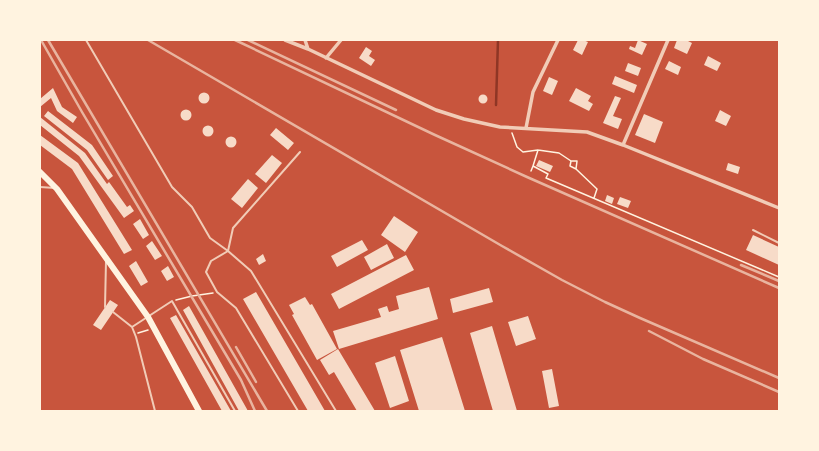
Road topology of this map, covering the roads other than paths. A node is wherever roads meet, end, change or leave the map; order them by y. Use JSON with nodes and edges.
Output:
{"nodes":[{"id":1,"x":86,"y":40,"type":"edge"},
{"id":2,"x":285,"y":40,"type":"edge"},
{"id":3,"x":305,"y":40,"type":"edge"},
{"id":4,"x":341,"y":40,"type":"edge"},
{"id":5,"x":558,"y":40,"type":"edge"},
{"id":6,"x":668,"y":40,"type":"edge"},
{"id":7,"x":308,"y":49,"type":"junction"},
{"id":8,"x":326,"y":58,"type":"junction"},
{"id":9,"x":526,"y":128,"type":"junction"},
{"id":10,"x":623,"y":145,"type":"junction"},
{"id":11,"x":300,"y":152,"type":"dead end"},
{"id":12,"x":40,"y":172,"type":"edge"},
{"id":13,"x":40,"y":188,"type":"edge"},
{"id":14,"x":57,"y":189,"type":"junction"},
{"id":15,"x":779,"y":208,"type":"edge"},
{"id":16,"x":753,"y":230,"type":"dead end"},
{"id":17,"x":779,"y":243,"type":"edge"},
{"id":18,"x":228,"y":251,"type":"junction"},
{"id":19,"x":106,"y":257,"type":"junction"},
{"id":20,"x":105,"y":307,"type":"dead end"},
{"id":21,"x":113,"y":312,"type":"dead end"},
{"id":22,"x":148,"y":317,"type":"junction"},
{"id":23,"x":132,"y":327,"type":"junction"},
{"id":24,"x":155,"y":411,"type":"edge"},
{"id":25,"x":199,"y":411,"type":"edge"},
{"id":26,"x":235,"y":411,"type":"edge"},
{"id":27,"x":298,"y":411,"type":"edge"},
{"id":28,"x":336,"y":411,"type":"edge"}],
"edges":[{"from":1,"to":18,"type":"lane"},
{"from":2,"to":7,"type":"street"},
{"from":3,"to":7,"type":"street"},
{"from":4,"to":8,"type":"street"},
{"from":5,"to":9,"type":"street"},
{"from":6,"to":10,"type":"street"},
{"from":7,"to":8,"type":"street"},
{"from":8,"to":9,"type":"street"},
{"from":9,"to":10,"type":"street"},
{"from":10,"to":15,"type":"street"},
{"from":11,"to":18,"type":"lane"},
{"from":12,"to":14,"type":"highway"},
{"from":13,"to":14,"type":"lane"},
{"from":14,"to":19,"type":"highway"},
{"from":16,"to":17,"type":"lane"},
{"from":18,"to":27,"type":"lane"},
{"from":18,"to":28,"type":"lane"},
{"from":19,"to":20,"type":"lane"},
{"from":19,"to":22,"type":"highway"},
{"from":21,"to":23,"type":"lane"},
{"from":22,"to":23,"type":"lane"},
{"from":22,"to":25,"type":"highway"},
{"from":22,"to":26,"type":"lane"},
{"from":23,"to":24,"type":"lane"}]}
